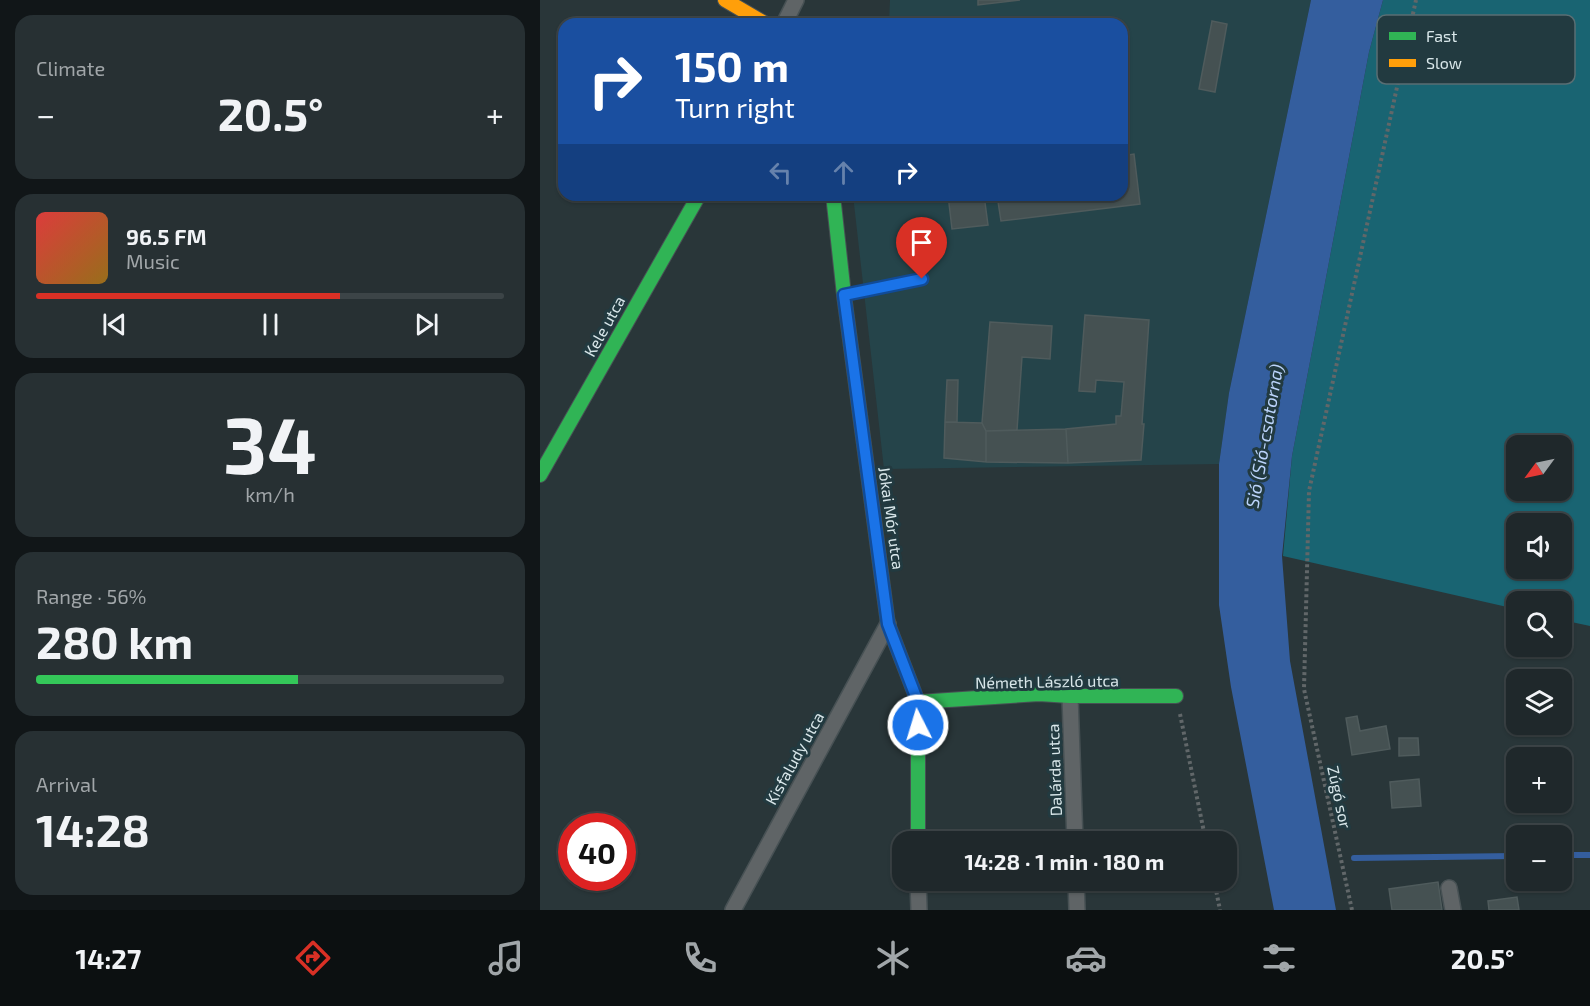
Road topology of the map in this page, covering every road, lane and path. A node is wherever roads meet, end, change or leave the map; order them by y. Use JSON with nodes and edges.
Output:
{"nodes":[{"id":1,"x":725,"y":0,"type":"edge"},
{"id":2,"x":796,"y":0,"type":"edge"},
{"id":3,"x":1416,"y":0,"type":"edge"},
{"id":4,"x":1413,"y":15,"type":"edge"},
{"id":5,"x":756,"y":18,"type":"edge"},
{"id":6,"x":787,"y":18,"type":"edge"},
{"id":7,"x":1398,"y":84,"type":"edge"},
{"id":8,"x":696,"y":201,"type":"edge"},
{"id":9,"x":833,"y":201,"type":"edge"},
{"id":10,"x":922,"y":279,"type":"dead end"},
{"id":11,"x":844,"y":295,"type":"junction"},
{"id":12,"x":540,"y":475,"type":"edge"},
{"id":13,"x":888,"y":624,"type":"junction"},
{"id":14,"x":1070,"y":696,"type":"junction"},
{"id":15,"x":1176,"y":696,"type":"joint"},
{"id":16,"x":918,"y":702,"type":"junction"},
{"id":17,"x":918,"y":831,"type":"edge"},
{"id":18,"x":1075,"y":831,"type":"edge"},
{"id":19,"x":1204,"y":831,"type":"edge"},
{"id":20,"x":1449,"y":888,"type":"dead end"},
{"id":21,"x":918,"y":891,"type":"edge"},
{"id":22,"x":1076,"y":891,"type":"edge"},
{"id":23,"x":1216,"y":891,"type":"edge"},
{"id":24,"x":732,"y":910,"type":"edge"},
{"id":25,"x":919,"y":910,"type":"edge"},
{"id":26,"x":1077,"y":910,"type":"edge"},
{"id":27,"x":1220,"y":910,"type":"edge"},
{"id":28,"x":1352,"y":910,"type":"edge"},
{"id":29,"x":1454,"y":910,"type":"edge"}],
"edges":[{"from":1,"to":5,"type":"street"},
{"from":2,"to":6,"type":"street"},
{"from":3,"to":4,"type":"path","name":"Zúgó sor"},
{"from":7,"to":28,"type":"path","name":"Zúgó sor"},
{"from":8,"to":12,"type":"street","name":"Kele utca"},
{"from":9,"to":11,"type":"street","name":"Jókai Mór utca"},
{"from":10,"to":11,"type":"lane"},
{"from":11,"to":13,"type":"street","name":"Jókai Mór utca"},
{"from":13,"to":16,"type":"street","name":"Jókai Mór utca"},
{"from":13,"to":24,"type":"street","name":"Kisfaludy utca"},
{"from":14,"to":15,"type":"street","name":"Németh László utca"},
{"from":14,"to":16,"type":"street","name":"Németh László utca"},
{"from":14,"to":18,"type":"street","name":"Dalárda utca"},
{"from":15,"to":19,"type":"path"},
{"from":16,"to":17,"type":"street","name":"Jókai Mór utca"},
{"from":20,"to":29,"type":"street"},
{"from":21,"to":25,"type":"street"},
{"from":22,"to":26,"type":"street"},
{"from":23,"to":27,"type":"path"}]}
